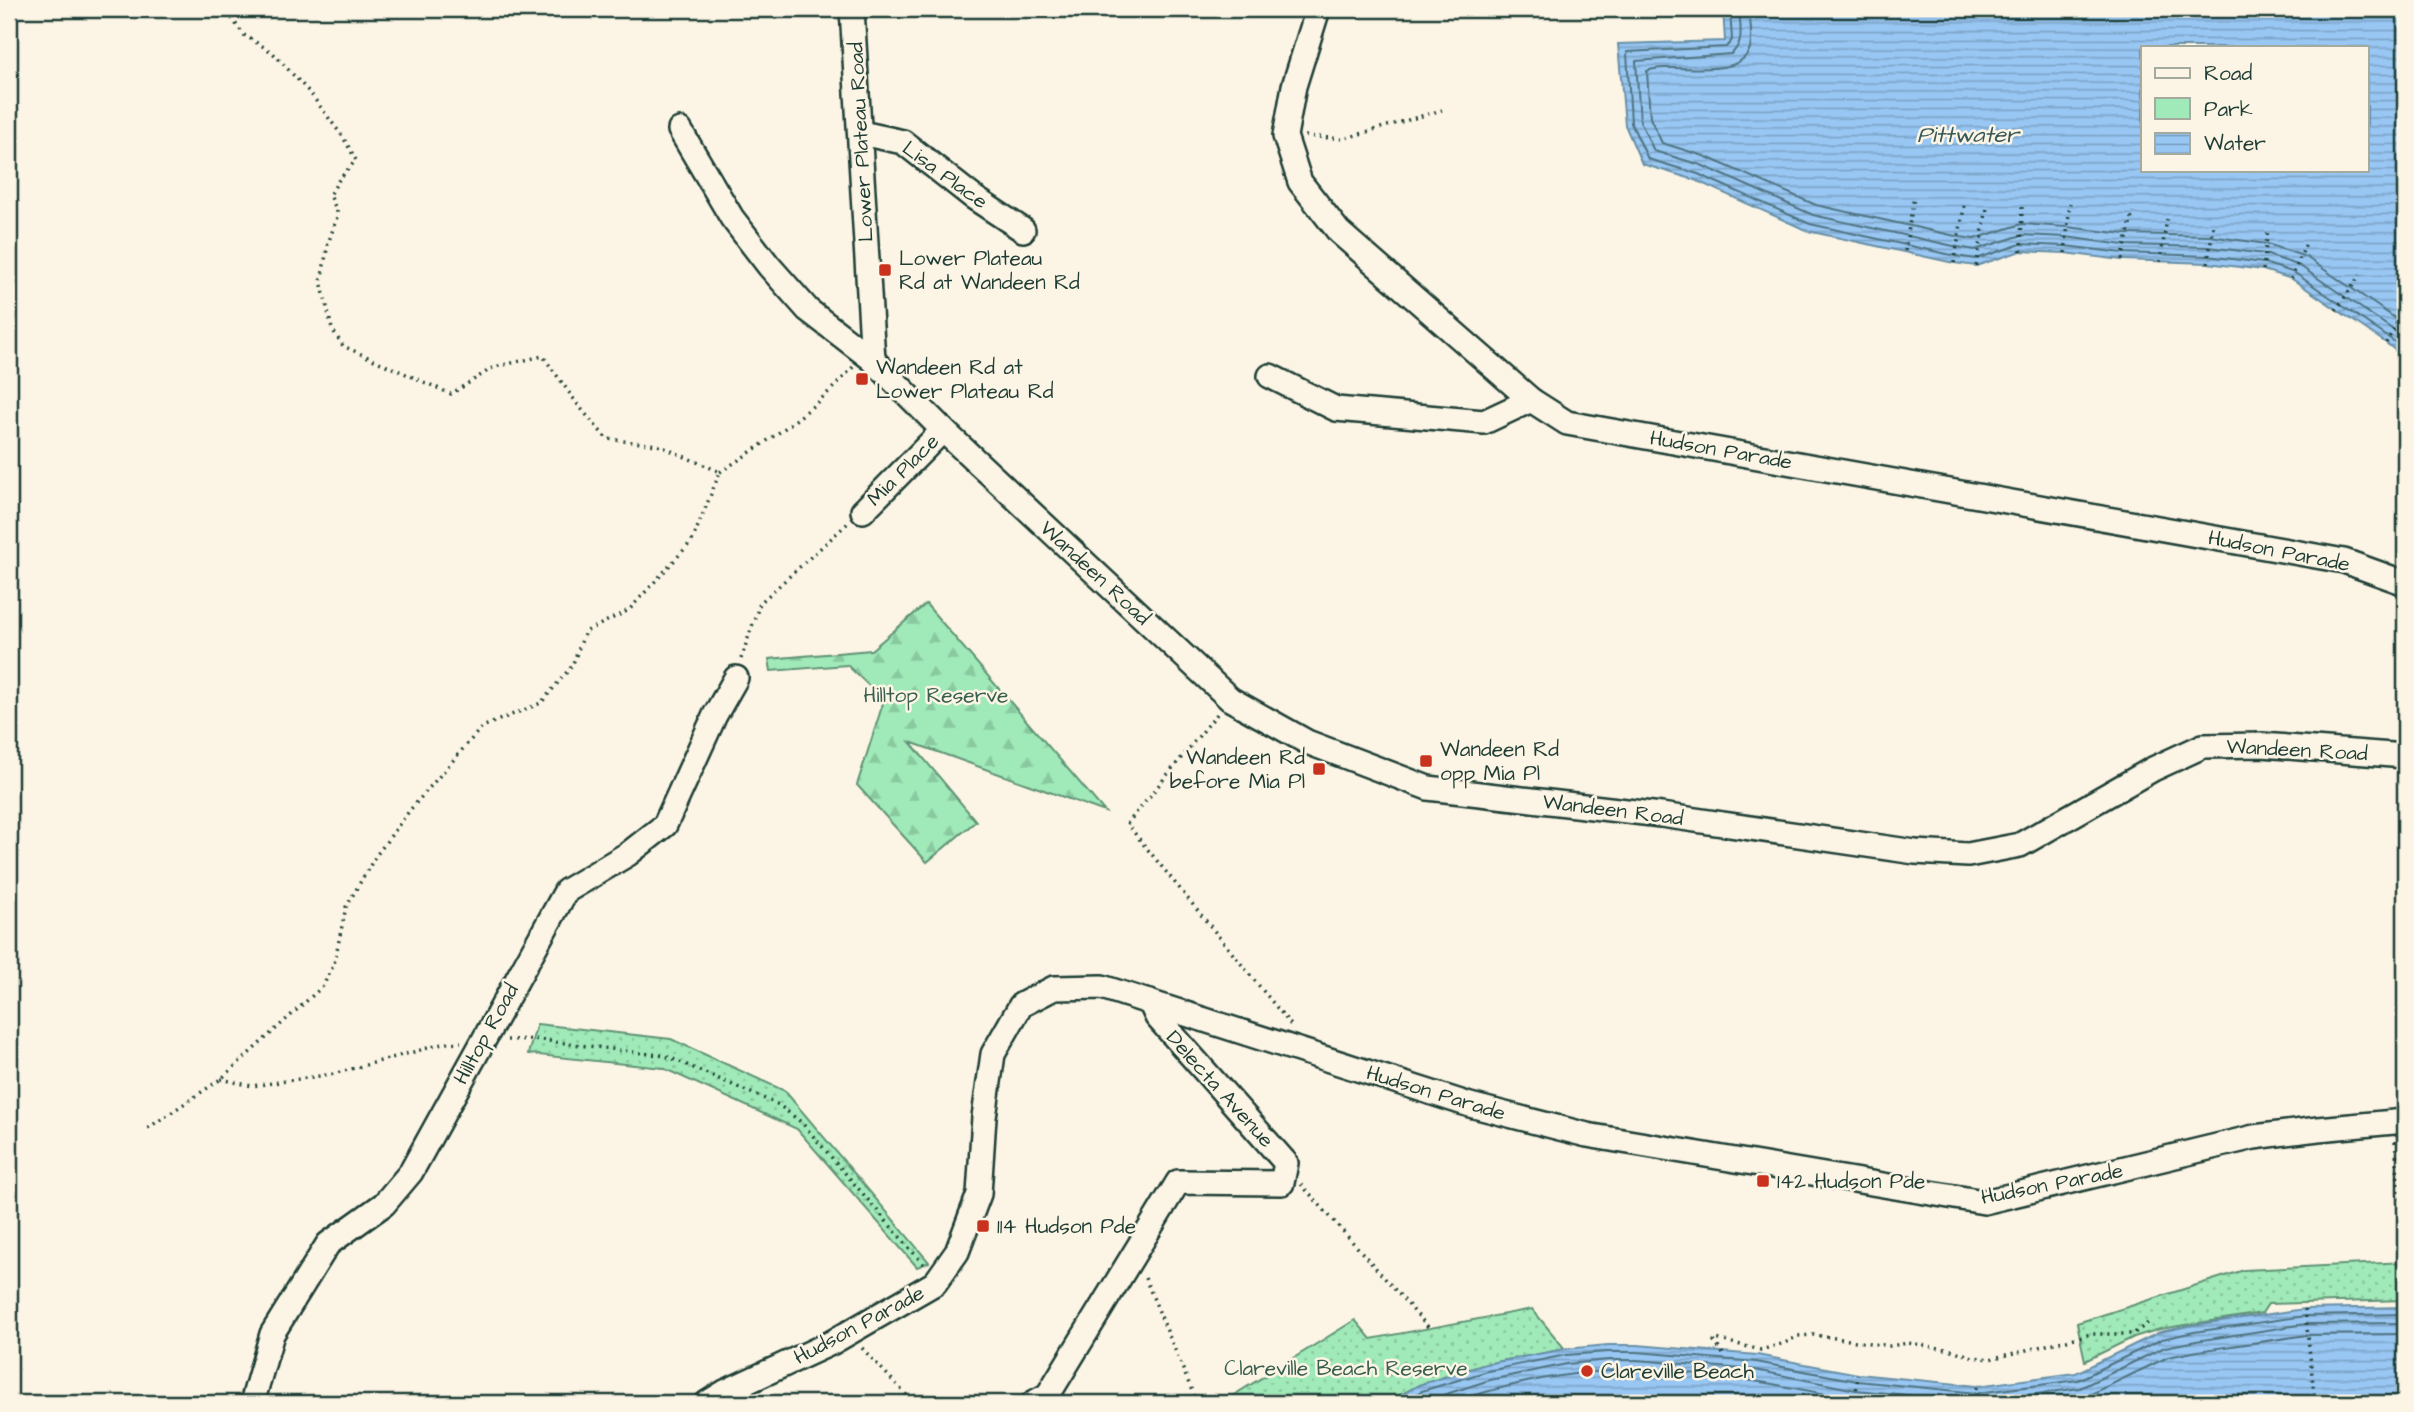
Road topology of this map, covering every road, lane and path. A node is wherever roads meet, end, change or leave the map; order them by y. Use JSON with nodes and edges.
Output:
{"nodes":[{"id":1,"x":225,"y":9,"type":"edge"},
{"id":2,"x":852,"y":9,"type":"edge"},
{"id":3,"x":1318,"y":9,"type":"edge"},
{"id":4,"x":1442,"y":110,"type":"dead end"},
{"id":5,"x":680,"y":130,"type":"dead end"},
{"id":6,"x":861,"y":133,"type":"junction"},
{"id":7,"x":1285,"y":134,"type":"junction"},
{"id":8,"x":1914,"y":196,"type":"dead end"},
{"id":9,"x":1965,"y":202,"type":"dead end"},
{"id":10,"x":2070,"y":203,"type":"dead end"},
{"id":11,"x":2022,"y":206,"type":"dead end"},
{"id":12,"x":1987,"y":208,"type":"dead end"},
{"id":13,"x":2133,"y":212,"type":"dead end"},
{"id":14,"x":2167,"y":219,"type":"dead end"},
{"id":15,"x":2213,"y":226,"type":"dead end"},
{"id":16,"x":2269,"y":229,"type":"dead end"},
{"id":17,"x":1023,"y":230,"type":"dead end"},
{"id":18,"x":2306,"y":241,"type":"dead end"},
{"id":19,"x":2021,"y":250,"type":"dead end"},
{"id":20,"x":1905,"y":251,"type":"dead end"},
{"id":21,"x":2065,"y":253,"type":"dead end"},
{"id":22,"x":2122,"y":260,"type":"dead end"},
{"id":23,"x":2160,"y":262,"type":"dead end"},
{"id":24,"x":2208,"y":262,"type":"dead end"},
{"id":25,"x":1954,"y":263,"type":"dead end"},
{"id":26,"x":1976,"y":266,"type":"dead end"},
{"id":27,"x":2263,"y":270,"type":"dead end"},
{"id":28,"x":2360,"y":275,"type":"dead end"},
{"id":29,"x":2291,"y":279,"type":"dead end"},
{"id":30,"x":2405,"y":309,"type":"edge"},
{"id":31,"x":2336,"y":310,"type":"dead end"},
{"id":32,"x":2386,"y":343,"type":"dead end"},
{"id":33,"x":869,"y":357,"type":"junction"},
{"id":34,"x":1270,"y":376,"type":"dead end"},
{"id":35,"x":1531,"y":400,"type":"junction"},
{"id":36,"x":943,"y":430,"type":"junction"},
{"id":37,"x":720,"y":472,"type":"junction"},
{"id":38,"x":863,"y":511,"type":"joint"},
{"id":39,"x":2405,"y":583,"type":"edge"},
{"id":40,"x":736,"y":678,"type":"joint"},
{"id":41,"x":1230,"y":699,"type":"junction"},
{"id":42,"x":2405,"y":756,"type":"edge"},
{"id":43,"x":1150,"y":1002,"type":"junction"},
{"id":44,"x":482,"y":1041,"type":"junction"},
{"id":45,"x":1316,"y":1056,"type":"junction"},
{"id":46,"x":221,"y":1079,"type":"junction"},
{"id":47,"x":148,"y":1128,"type":"dead end"},
{"id":48,"x":2400,"y":1130,"type":"edge"},
{"id":49,"x":1283,"y":1176,"type":"junction"},
{"id":50,"x":1135,"y":1253,"type":"junction"},
{"id":51,"x":2405,"y":1255,"type":"edge"},
{"id":52,"x":935,"y":1283,"type":"junction"},
{"id":53,"x":2305,"y":1309,"type":"dead end"},
{"id":54,"x":2151,"y":1321,"type":"dead end"},
{"id":55,"x":1429,"y":1328,"type":"dead end"},
{"id":56,"x":849,"y":1333,"type":"junction"},
{"id":57,"x":1723,"y":1354,"type":"dead end"},
{"id":58,"x":1858,"y":1374,"type":"dead end"},
{"id":59,"x":1977,"y":1386,"type":"dead end"},
{"id":60,"x":252,"y":1403,"type":"edge"},
{"id":61,"x":708,"y":1403,"type":"edge"},
{"id":62,"x":914,"y":1403,"type":"edge"},
{"id":63,"x":1033,"y":1403,"type":"edge"},
{"id":64,"x":1197,"y":1403,"type":"edge"},
{"id":65,"x":1855,"y":1403,"type":"edge"},
{"id":66,"x":1976,"y":1403,"type":"edge"},
{"id":67,"x":2315,"y":1403,"type":"edge"}],
"edges":[{"from":1,"to":37,"type":"path"},
{"from":2,"to":6,"type":"street","name":"Lower Plateau Road"},
{"from":3,"to":7,"type":"street","name":"Hudson Parade"},
{"from":4,"to":7,"type":"path"},
{"from":5,"to":33,"type":"street","name":"Wandeen Road"},
{"from":6,"to":17,"type":"street","name":"Lisa Place"},
{"from":6,"to":33,"type":"street","name":"Lower Plateau Road"},
{"from":7,"to":35,"type":"street","name":"Hudson Parade"},
{"from":8,"to":20,"type":"path"},
{"from":9,"to":25,"type":"path"},
{"from":10,"to":21,"type":"path"},
{"from":11,"to":19,"type":"path"},
{"from":12,"to":26,"type":"path"},
{"from":13,"to":22,"type":"path"},
{"from":14,"to":23,"type":"path"},
{"from":15,"to":24,"type":"path"},
{"from":16,"to":27,"type":"path"},
{"from":18,"to":29,"type":"path"},
{"from":28,"to":31,"type":"path"},
{"from":30,"to":32,"type":"path"},
{"from":33,"to":36,"type":"street","name":"Wandeen Road"},
{"from":33,"to":37,"type":"path"},
{"from":34,"to":35,"type":"street"},
{"from":35,"to":39,"type":"street","name":"Hudson Parade"},
{"from":36,"to":38,"type":"street","name":"Mia Place"},
{"from":36,"to":41,"type":"street","name":"Wandeen Road"},
{"from":37,"to":46,"type":"path"},
{"from":38,"to":40,"type":"path"},
{"from":40,"to":44,"type":"street","name":"Hilltop Road"},
{"from":41,"to":42,"type":"street","name":"Wandeen Road"},
{"from":41,"to":45,"type":"path"},
{"from":43,"to":45,"type":"street","name":"Hudson Parade"},
{"from":43,"to":49,"type":"street","name":"Delecta Avenue"},
{"from":43,"to":52,"type":"street","name":"Hudson Parade"},
{"from":44,"to":46,"type":"path"},
{"from":44,"to":52,"type":"path"},
{"from":44,"to":60,"type":"street","name":"Hilltop Road"},
{"from":45,"to":48,"type":"street","name":"Hudson Parade"},
{"from":46,"to":47,"type":"path"},
{"from":48,"to":51,"type":"path"},
{"from":49,"to":50,"type":"street","name":"Delecta Avenue"},
{"from":49,"to":55,"type":"path"},
{"from":50,"to":63,"type":"street","name":"Delecta Avenue"},
{"from":50,"to":64,"type":"path"},
{"from":52,"to":56,"type":"street","name":"Hudson Parade"},
{"from":53,"to":67,"type":"path"},
{"from":54,"to":57,"type":"path"},
{"from":56,"to":61,"type":"street","name":"Hudson Parade"},
{"from":56,"to":62,"type":"path"},
{"from":58,"to":65,"type":"path"},
{"from":59,"to":66,"type":"path"}]}
